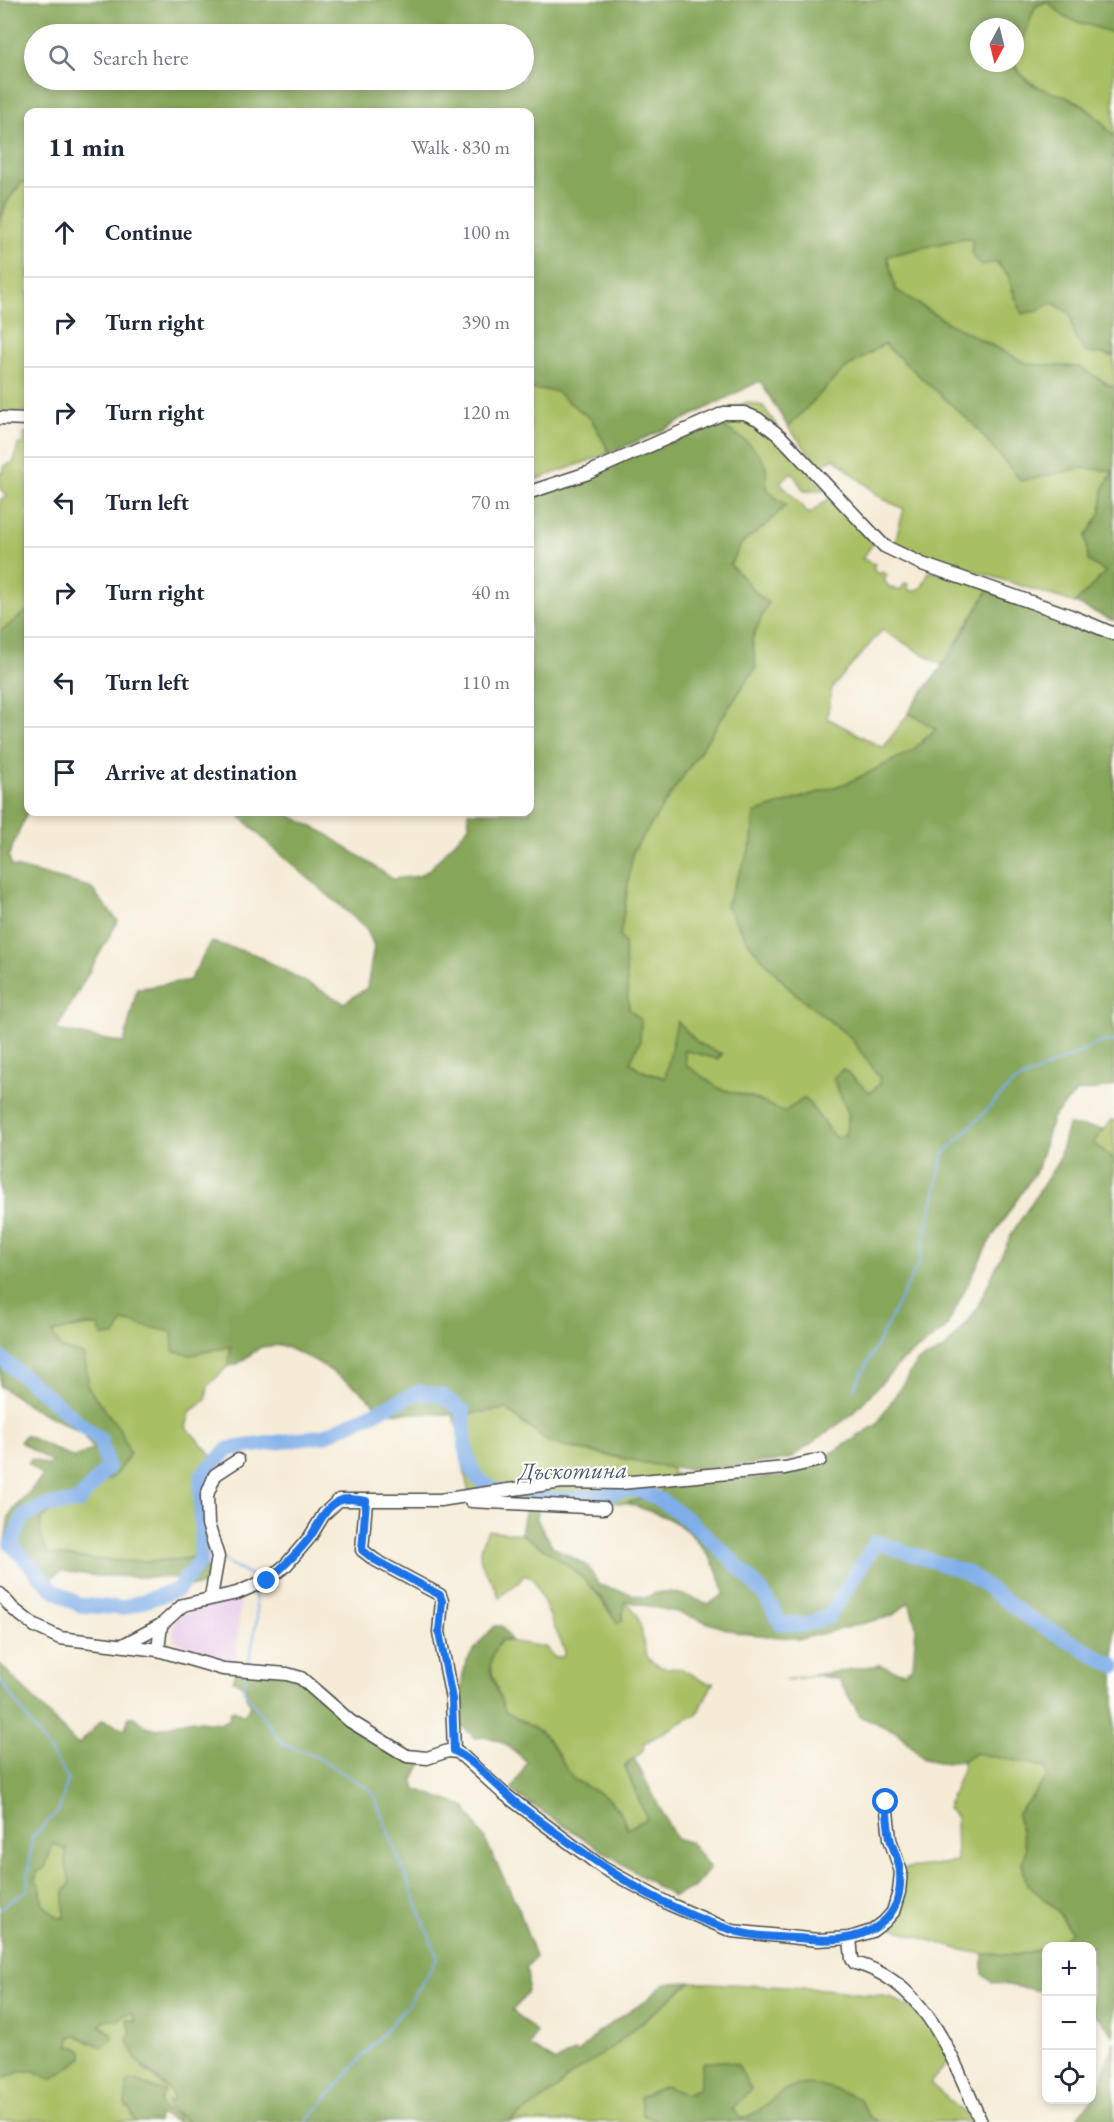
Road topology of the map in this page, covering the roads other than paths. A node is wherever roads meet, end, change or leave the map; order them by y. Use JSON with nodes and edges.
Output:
{"nodes":[{"id":1,"x":0,"y":418,"type":"edge"},
{"id":2,"x":24,"y":419,"type":"edge"},
{"id":3,"x":534,"y":491,"type":"edge"},
{"id":4,"x":1114,"y":634,"type":"edge"},
{"id":5,"x":238,"y":1460,"type":"dead end"},
{"id":6,"x":820,"y":1460,"type":"dead end"},
{"id":7,"x":440,"y":1500,"type":"junction"},
{"id":8,"x":366,"y":1501,"type":"junction"},
{"id":9,"x":604,"y":1508,"type":"dead end"},
{"id":10,"x":0,"y":1594,"type":"edge"},
{"id":11,"x":211,"y":1597,"type":"junction"},
{"id":12,"x":161,"y":1624,"type":"junction"},
{"id":13,"x":122,"y":1646,"type":"junction"},
{"id":14,"x":159,"y":1650,"type":"junction"},
{"id":15,"x":454,"y":1751,"type":"junction"},
{"id":16,"x":886,"y":1802,"type":"dead end"},
{"id":17,"x":850,"y":1938,"type":"junction"},
{"id":18,"x":981,"y":2122,"type":"edge"}],
"edges":[{"from":1,"to":2,"type":"street"},
{"from":3,"to":4,"type":"street"},
{"from":5,"to":11,"type":"street"},
{"from":6,"to":7,"type":"street"},
{"from":7,"to":8,"type":"street"},
{"from":7,"to":9,"type":"street"},
{"from":8,"to":11,"type":"street"},
{"from":8,"to":15,"type":"street"},
{"from":10,"to":13,"type":"street"},
{"from":11,"to":12,"type":"street"},
{"from":12,"to":13,"type":"street"},
{"from":12,"to":14,"type":"street"},
{"from":13,"to":14,"type":"street"},
{"from":14,"to":15,"type":"street"},
{"from":15,"to":17,"type":"street"},
{"from":16,"to":17,"type":"street"},
{"from":17,"to":18,"type":"street"}]}
